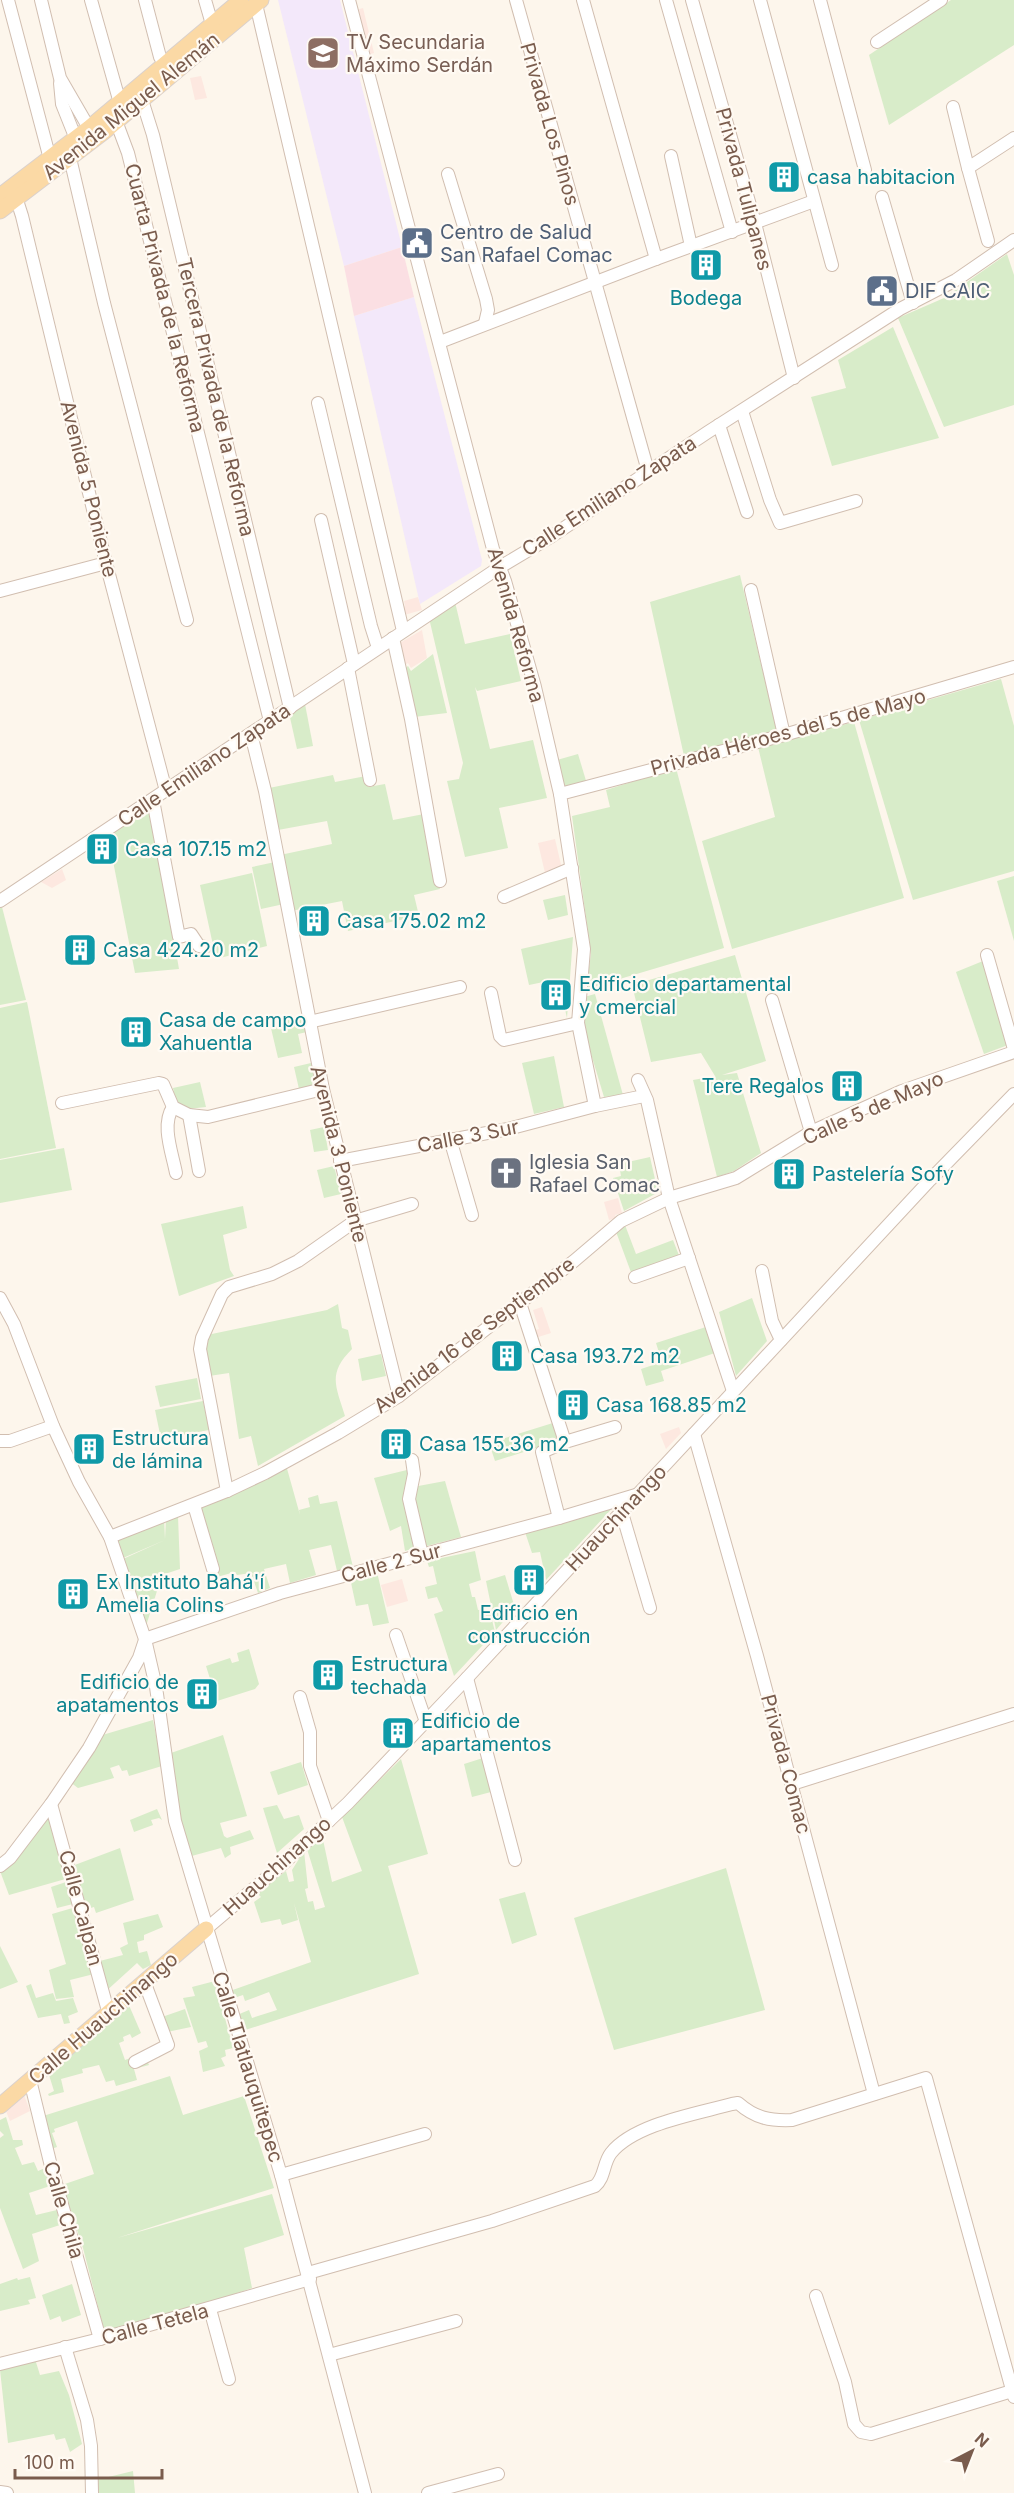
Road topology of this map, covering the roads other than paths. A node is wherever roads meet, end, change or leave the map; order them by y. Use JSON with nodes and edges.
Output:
{"nodes":[{"id":1,"x":8,"y":0,"type":"edge"},
{"id":2,"x":41,"y":0,"type":"edge"},
{"id":3,"x":91,"y":0,"type":"edge"},
{"id":4,"x":145,"y":0,"type":"edge"},
{"id":5,"x":205,"y":0,"type":"edge"},
{"id":6,"x":349,"y":0,"type":"edge"},
{"id":7,"x":516,"y":0,"type":"edge"},
{"id":8,"x":583,"y":0,"type":"edge"},
{"id":9,"x":666,"y":0,"type":"edge"},
{"id":10,"x":692,"y":0,"type":"edge"},
{"id":11,"x":760,"y":0,"type":"edge"},
{"id":12,"x":820,"y":0,"type":"edge"},
{"id":13,"x":941,"y":0,"type":"edge"},
{"id":14,"x":253,"y":2,"type":"edge"},
{"id":15,"x":214,"y":31,"type":"junction"},
{"id":16,"x":877,"y":42,"type":"dead end"},
{"id":17,"x":167,"y":70,"type":"junction"},
{"id":18,"x":60,"y":78,"type":"junction"},
{"id":19,"x":138,"y":95,"type":"junction"},
{"id":20,"x":120,"y":103,"type":"junction"},
{"id":21,"x":953,"y":107,"type":"dead end"},
{"id":22,"x":116,"y":122,"type":"junction"},
{"id":23,"x":89,"y":128,"type":"junction"},
{"id":24,"x":1014,"y":138,"type":"edge"},
{"id":25,"x":76,"y":139,"type":"junction"},
{"id":26,"x":671,"y":156,"type":"dead end"},
{"id":27,"x":70,"y":158,"type":"junction"},
{"id":28,"x":50,"y":159,"type":"junction"},
{"id":29,"x":968,"y":168,"type":"junction"},
{"id":30,"x":865,"y":170,"type":"dead end"},
{"id":31,"x":448,"y":174,"type":"dead end"},
{"id":32,"x":10,"y":194,"type":"edge"},
{"id":33,"x":882,"y":197,"type":"dead end"},
{"id":34,"x":814,"y":201,"type":"junction"},
{"id":35,"x":0,"y":211,"type":"edge"},
{"id":36,"x":755,"y":223,"type":"junction"},
{"id":37,"x":732,"y":232,"type":"junction"},
{"id":38,"x":988,"y":241,"type":"dead end"},
{"id":39,"x":1013,"y":242,"type":"edge"},
{"id":40,"x":691,"y":246,"type":"junction"},
{"id":41,"x":656,"y":259,"type":"junction"},
{"id":42,"x":832,"y":265,"type":"dead end"},
{"id":43,"x":594,"y":283,"type":"junction"},
{"id":44,"x":913,"y":303,"type":"junction"},
{"id":45,"x":485,"y":323,"type":"junction"},
{"id":46,"x":440,"y":342,"type":"junction"},
{"id":47,"x":794,"y":378,"type":"junction"},
{"id":48,"x":318,"y":403,"type":"dead end"},
{"id":49,"x":742,"y":411,"type":"junction"},
{"id":50,"x":719,"y":425,"type":"junction"},
{"id":51,"x":648,"y":471,"type":"junction"},
{"id":52,"x":856,"y":501,"type":"dead end"},
{"id":53,"x":747,"y":512,"type":"dead end"},
{"id":54,"x":321,"y":520,"type":"dead end"},
{"id":55,"x":106,"y":562,"type":"junction"},
{"id":56,"x":500,"y":567,"type":"junction"},
{"id":57,"x":751,"y":590,"type":"dead end"},
{"id":58,"x":0,"y":591,"type":"edge"},
{"id":59,"x":187,"y":620,"type":"dead end"},
{"id":60,"x":398,"y":634,"type":"junction"},
{"id":61,"x":378,"y":648,"type":"junction"},
{"id":62,"x":351,"y":666,"type":"junction"},
{"id":63,"x":1014,"y":667,"type":"edge"},
{"id":64,"x":290,"y":708,"type":"junction"},
{"id":65,"x":270,"y":721,"type":"junction"},
{"id":66,"x":251,"y":734,"type":"junction"},
{"id":67,"x":784,"y":735,"type":"junction"},
{"id":68,"x":370,"y":780,"type":"dead end"},
{"id":69,"x":166,"y":791,"type":"junction"},
{"id":70,"x":560,"y":794,"type":"junction"},
{"id":71,"x":153,"y":800,"type":"junction"},
{"id":72,"x":572,"y":868,"type":"junction"},
{"id":73,"x":440,"y":881,"type":"dead end"},
{"id":74,"x":504,"y":897,"type":"dead end"},
{"id":75,"x":0,"y":901,"type":"edge"},
{"id":76,"x":205,"y":947,"type":"dead end"},
{"id":77,"x":987,"y":955,"type":"dead end"},
{"id":78,"x":460,"y":987,"type":"dead end"},
{"id":79,"x":491,"y":993,"type":"dead end"},
{"id":80,"x":772,"y":1000,"type":"dead end"},
{"id":81,"x":309,"y":1022,"type":"junction"},
{"id":82,"x":578,"y":1023,"type":"junction"},
{"id":83,"x":1014,"y":1050,"type":"edge"},
{"id":84,"x":638,"y":1080,"type":"dead end"},
{"id":85,"x":323,"y":1089,"type":"junction"},
{"id":86,"x":1014,"y":1094,"type":"edge"},
{"id":87,"x":644,"y":1096,"type":"junction"},
{"id":88,"x":62,"y":1103,"type":"dead end"},
{"id":89,"x":595,"y":1106,"type":"junction"},
{"id":90,"x":173,"y":1107,"type":"junction"},
{"id":91,"x":189,"y":1115,"type":"junction"},
{"id":92,"x":811,"y":1132,"type":"junction"},
{"id":93,"x":450,"y":1139,"type":"junction"},
{"id":94,"x":339,"y":1161,"type":"junction"},
{"id":95,"x":199,"y":1171,"type":"dead end"},
{"id":96,"x":176,"y":1173,"type":"dead end"},
{"id":97,"x":669,"y":1198,"type":"junction"},
{"id":98,"x":412,"y":1204,"type":"dead end"},
{"id":99,"x":472,"y":1215,"type":"dead end"},
{"id":100,"x":355,"y":1221,"type":"junction"},
{"id":101,"x":689,"y":1258,"type":"junction"},
{"id":102,"x":762,"y":1272,"type":"dead end"},
{"id":103,"x":635,"y":1277,"type":"dead end"},
{"id":104,"x":0,"y":1298,"type":"edge"},
{"id":105,"x":520,"y":1303,"type":"junction"},
{"id":106,"x":781,"y":1340,"type":"junction"},
{"id":107,"x":733,"y":1391,"type":"junction"},
{"id":108,"x":399,"y":1396,"type":"junction"},
{"id":109,"x":52,"y":1426,"type":"junction"},
{"id":110,"x":615,"y":1427,"type":"dead end"},
{"id":111,"x":694,"y":1434,"type":"junction"},
{"id":112,"x":0,"y":1442,"type":"edge"},
{"id":113,"x":565,"y":1442,"type":"junction"},
{"id":114,"x":412,"y":1460,"type":"dead end"},
{"id":115,"x":227,"y":1491,"type":"junction"},
{"id":116,"x":639,"y":1493,"type":"junction"},
{"id":117,"x":194,"y":1505,"type":"junction"},
{"id":118,"x":622,"y":1513,"type":"junction"},
{"id":119,"x":559,"y":1518,"type":"junction"},
{"id":120,"x":111,"y":1537,"type":"junction"},
{"id":121,"x":422,"y":1555,"type":"junction"},
{"id":122,"x":213,"y":1569,"type":"dead end"},
{"id":123,"x":650,"y":1608,"type":"dead end"},
{"id":124,"x":396,"y":1635,"type":"dead end"},
{"id":125,"x":145,"y":1639,"type":"junction"},
{"id":126,"x":467,"y":1678,"type":"junction"},
{"id":127,"x":300,"y":1698,"type":"dead end"},
{"id":128,"x":1014,"y":1714,"type":"edge"},
{"id":129,"x":426,"y":1722,"type":"junction"},
{"id":130,"x":792,"y":1784,"type":"junction"},
{"id":131,"x":51,"y":1804,"type":"junction"},
{"id":132,"x":329,"y":1821,"type":"junction"},
{"id":133,"x":515,"y":1860,"type":"dead end"},
{"id":134,"x":0,"y":1866,"type":"edge"},
{"id":135,"x":206,"y":1929,"type":"junction"},
{"id":136,"x":144,"y":1981,"type":"junction"},
{"id":137,"x":108,"y":2012,"type":"junction"},
{"id":138,"x":135,"y":2062,"type":"dead end"},
{"id":139,"x":30,"y":2080,"type":"junction"},
{"id":140,"x":874,"y":2094,"type":"junction"},
{"id":141,"x":0,"y":2106,"type":"edge"},
{"id":142,"x":425,"y":2134,"type":"dead end"},
{"id":143,"x":281,"y":2175,"type":"junction"},
{"id":144,"x":309,"y":2276,"type":"junction"},
{"id":145,"x":816,"y":2296,"type":"dead end"},
{"id":146,"x":210,"y":2309,"type":"junction"},
{"id":147,"x":456,"y":2321,"type":"dead end"},
{"id":148,"x":100,"y":2339,"type":"junction"},
{"id":149,"x":65,"y":2347,"type":"junction"},
{"id":150,"x":329,"y":2355,"type":"junction"},
{"id":151,"x":0,"y":2364,"type":"edge"},
{"id":152,"x":229,"y":2379,"type":"dead end"},
{"id":153,"x":1013,"y":2394,"type":"edge"},
{"id":154,"x":498,"y":2474,"type":"dead end"},
{"id":155,"x":0,"y":2492,"type":"edge"},
{"id":156,"x":7,"y":2493,"type":"edge"},
{"id":157,"x":92,"y":2493,"type":"edge"},
{"id":158,"x":366,"y":2493,"type":"edge"},
{"id":159,"x":429,"y":2493,"type":"edge"}],
"edges":[{"from":1,"to":28,"type":"street"},
{"from":2,"to":18,"type":"street"},
{"from":3,"to":20,"type":"street"},
{"from":4,"to":17,"type":"street"},
{"from":5,"to":15,"type":"street"},
{"from":6,"to":46,"type":"street","name":"Avenida Reforma"},
{"from":7,"to":43,"type":"street","name":"Privada Los Pinos"},
{"from":8,"to":41,"type":"street"},
{"from":9,"to":37,"type":"street"},
{"from":10,"to":36,"type":"street","name":"Privada Tulipanes"},
{"from":11,"to":34,"type":"street"},
{"from":12,"to":30,"type":"street"},
{"from":13,"to":16,"type":"street"},
{"from":14,"to":15,"type":"main road","name":"Avenida Miguel Alemán"},
{"from":14,"to":60,"type":"street"},
{"from":15,"to":17,"type":"main road","name":"Avenida Miguel Alemán"},
{"from":17,"to":19,"type":"main road","name":"Avenida Miguel Alemán"},
{"from":18,"to":23,"type":"street"},
{"from":18,"to":25,"type":"street"},
{"from":19,"to":20,"type":"main road","name":"Avenida Miguel Alemán"},
{"from":19,"to":22,"type":"main road","name":"Avenida Miguel Alemán"},
{"from":19,"to":64,"type":"street","name":"Tercera Privada de la Reforma"},
{"from":20,"to":23,"type":"main road","name":"Avenida Miguel Alemán"},
{"from":21,"to":29,"type":"street"},
{"from":22,"to":27,"type":"main road","name":"Avenida Miguel Alemán"},
{"from":22,"to":65,"type":"street","name":"Cuarta Privada de la Reforma"},
{"from":23,"to":25,"type":"main road","name":"Avenida Miguel Alemán"},
{"from":24,"to":29,"type":"street"},
{"from":25,"to":28,"type":"main road","name":"Avenida Miguel Alemán"},
{"from":26,"to":40,"type":"street"},
{"from":27,"to":32,"type":"main road","name":"Avenida Miguel Alemán"},
{"from":27,"to":59,"type":"street"},
{"from":28,"to":32,"type":"main road","name":"Avenida Miguel Alemán"},
{"from":29,"to":38,"type":"street"},
{"from":31,"to":45,"type":"street"},
{"from":32,"to":35,"type":"main road","name":"Avenida Miguel Alemán"},
{"from":32,"to":55,"type":"street","name":"Avenida 5 Poniente"},
{"from":33,"to":44,"type":"street"},
{"from":34,"to":36,"type":"street"},
{"from":34,"to":42,"type":"street"},
{"from":36,"to":37,"type":"street"},
{"from":36,"to":47,"type":"street","name":"Privada Tulipanes"},
{"from":37,"to":40,"type":"street"},
{"from":39,"to":44,"type":"street","name":"Calle Emiliano Zapata"},
{"from":40,"to":41,"type":"street"},
{"from":41,"to":43,"type":"street"},
{"from":43,"to":45,"type":"street"},
{"from":43,"to":51,"type":"street","name":"Privada Los Pinos"},
{"from":44,"to":47,"type":"street","name":"Calle Emiliano Zapata"},
{"from":45,"to":46,"type":"street"},
{"from":46,"to":56,"type":"street","name":"Avenida Reforma"},
{"from":47,"to":49,"type":"street","name":"Calle Emiliano Zapata"},
{"from":48,"to":61,"type":"street"},
{"from":49,"to":50,"type":"street","name":"Calle Emiliano Zapata"},
{"from":49,"to":52,"type":"street"},
{"from":50,"to":51,"type":"street","name":"Calle Emiliano Zapata"},
{"from":50,"to":53,"type":"street"},
{"from":51,"to":56,"type":"street","name":"Calle Emiliano Zapata"},
{"from":54,"to":62,"type":"street"},
{"from":55,"to":58,"type":"street"},
{"from":55,"to":69,"type":"street","name":"Avenida 5 Poniente"},
{"from":56,"to":60,"type":"street","name":"Calle Emiliano Zapata"},
{"from":56,"to":70,"type":"street","name":"Avenida Reforma"},
{"from":57,"to":67,"type":"street"},
{"from":60,"to":61,"type":"street","name":"Calle Emiliano Zapata"},
{"from":60,"to":73,"type":"street"},
{"from":61,"to":62,"type":"street","name":"Calle Emiliano Zapata"},
{"from":62,"to":64,"type":"street","name":"Calle Emiliano Zapata"},
{"from":62,"to":68,"type":"street"},
{"from":63,"to":67,"type":"street","name":"Privada Héroes del 5 de Mayo"},
{"from":64,"to":65,"type":"street","name":"Calle Emiliano Zapata"},
{"from":65,"to":66,"type":"street","name":"Calle Emiliano Zapata"},
{"from":66,"to":69,"type":"street","name":"Calle Emiliano Zapata"},
{"from":66,"to":81,"type":"street","name":"Avenida 3 Poniente"},
{"from":67,"to":70,"type":"street","name":"Privada Héroes del 5 de Mayo"},
{"from":69,"to":71,"type":"street","name":"Calle Emiliano Zapata"},
{"from":70,"to":72,"type":"street","name":"Avenida Reforma"},
{"from":71,"to":75,"type":"street","name":"Calle Emiliano Zapata"},
{"from":71,"to":76,"type":"street"},
{"from":72,"to":74,"type":"street"},
{"from":72,"to":82,"type":"street","name":"Avenida Reforma"},
{"from":77,"to":83,"type":"street"},
{"from":78,"to":81,"type":"street"},
{"from":79,"to":82,"type":"street"},
{"from":80,"to":92,"type":"street"},
{"from":81,"to":85,"type":"street","name":"Avenida 3 Poniente"},
{"from":82,"to":89,"type":"street","name":"Avenida Reforma"},
{"from":83,"to":92,"type":"street","name":"Calle 5 de Mayo"},
{"from":84,"to":87,"type":"street"},
{"from":85,"to":91,"type":"street"},
{"from":85,"to":94,"type":"street","name":"Avenida 3 Poniente"},
{"from":86,"to":106,"type":"street","name":"Huauchinango"},
{"from":87,"to":89,"type":"street"},
{"from":87,"to":97,"type":"street"},
{"from":88,"to":90,"type":"street"},
{"from":89,"to":93,"type":"street","name":"Calle 3 Sur"},
{"from":90,"to":91,"type":"street"},
{"from":90,"to":96,"type":"street"},
{"from":91,"to":95,"type":"street"},
{"from":92,"to":97,"type":"street","name":"Calle 5 de Mayo"},
{"from":93,"to":94,"type":"street","name":"Calle 3 Sur"},
{"from":93,"to":99,"type":"street"},
{"from":94,"to":100,"type":"street","name":"Avenida 3 Poniente"},
{"from":97,"to":101,"type":"street"},
{"from":97,"to":105,"type":"street","name":"Avenida 16 de Septiembre"},
{"from":98,"to":100,"type":"street"},
{"from":100,"to":108,"type":"street","name":"Avenida 3 Poniente"},
{"from":100,"to":115,"type":"street"},
{"from":101,"to":103,"type":"street"},
{"from":101,"to":107,"type":"street"},
{"from":102,"to":106,"type":"street"},
{"from":104,"to":109,"type":"street","name":"Calle Tlatlauquitepec"},
{"from":105,"to":108,"type":"street","name":"Avenida 16 de Septiembre"},
{"from":105,"to":113,"type":"street"},
{"from":106,"to":107,"type":"street","name":"Huauchinango"},
{"from":107,"to":111,"type":"street","name":"Huauchinango"},
{"from":108,"to":115,"type":"street","name":"Avenida 16 de Septiembre"},
{"from":109,"to":112,"type":"street"},
{"from":109,"to":120,"type":"street","name":"Calle Tlatlauquitepec"},
{"from":110,"to":113,"type":"street"},
{"from":111,"to":116,"type":"street","name":"Huauchinango"},
{"from":111,"to":130,"type":"street","name":"Privada Comac"},
{"from":113,"to":119,"type":"street"},
{"from":114,"to":121,"type":"street"},
{"from":115,"to":117,"type":"street","name":"Avenida 16 de Septiembre"},
{"from":116,"to":118,"type":"street","name":"Huauchinango"},
{"from":116,"to":119,"type":"street","name":"Calle 2 Sur"},
{"from":117,"to":120,"type":"street","name":"Avenida 16 de Septiembre"},
{"from":117,"to":122,"type":"street"},
{"from":118,"to":123,"type":"street"},
{"from":118,"to":126,"type":"street","name":"Huauchinango"},
{"from":119,"to":121,"type":"street","name":"Calle 2 Sur"},
{"from":120,"to":125,"type":"street","name":"Calle Tlatlauquitepec"},
{"from":121,"to":125,"type":"street","name":"Calle 2 Sur"},
{"from":124,"to":129,"type":"street"},
{"from":125,"to":131,"type":"street"},
{"from":125,"to":135,"type":"street","name":"Calle Tlatlauquitepec"},
{"from":126,"to":129,"type":"street","name":"Huauchinango"},
{"from":126,"to":133,"type":"street"},
{"from":127,"to":132,"type":"street"},
{"from":128,"to":130,"type":"street"},
{"from":129,"to":132,"type":"street","name":"Huauchinango"},
{"from":130,"to":140,"type":"street","name":"Privada Comac"},
{"from":131,"to":134,"type":"street"},
{"from":131,"to":137,"type":"street","name":"Calle Calpan"},
{"from":132,"to":135,"type":"street","name":"Huauchinango"},
{"from":135,"to":136,"type":"main road","name":"Calle Huauchinango"},
{"from":135,"to":143,"type":"street","name":"Calle Tlatlauquitepec"},
{"from":136,"to":137,"type":"main road","name":"Calle Huauchinango"},
{"from":136,"to":138,"type":"street"},
{"from":137,"to":139,"type":"main road","name":"Calle Huauchinango"},
{"from":139,"to":141,"type":"main road","name":"Calle Huauchinango"},
{"from":139,"to":148,"type":"street","name":"Calle Chila"},
{"from":140,"to":144,"type":"street","name":"Calle Tetela"},
{"from":140,"to":153,"type":"street"},
{"from":142,"to":143,"type":"street"},
{"from":143,"to":144,"type":"street","name":"Calle Tlatlauquitepec"},
{"from":144,"to":146,"type":"street","name":"Calle Tetela"},
{"from":144,"to":150,"type":"street","name":"Calle Tlatlauquitepec"},
{"from":145,"to":153,"type":"street"},
{"from":146,"to":148,"type":"street","name":"Calle Tetela"},
{"from":146,"to":152,"type":"street"},
{"from":147,"to":150,"type":"street"},
{"from":148,"to":149,"type":"street","name":"Calle Tetela"},
{"from":149,"to":151,"type":"street","name":"Calle Tetela"},
{"from":149,"to":157,"type":"street"},
{"from":150,"to":158,"type":"street","name":"Calle Tlatlauquitepec"},
{"from":154,"to":159,"type":"street"},
{"from":155,"to":156,"type":"street"}]}
